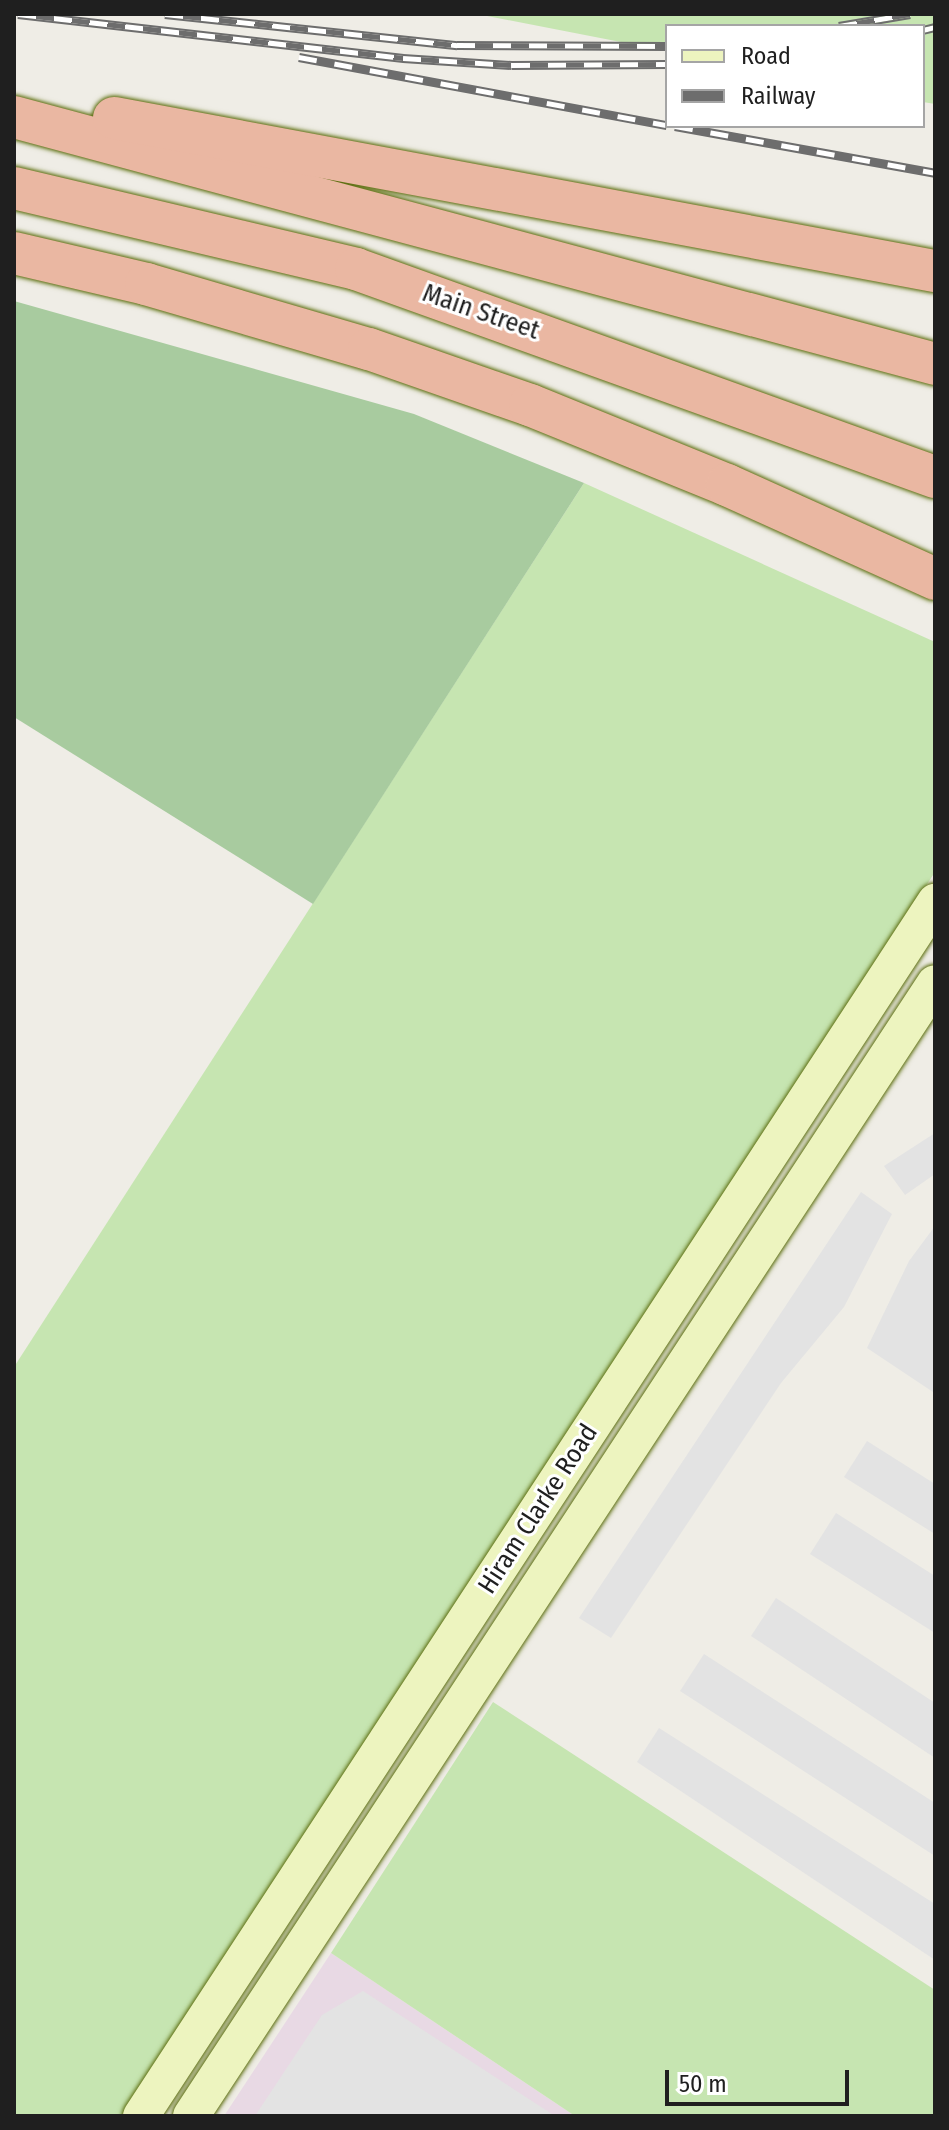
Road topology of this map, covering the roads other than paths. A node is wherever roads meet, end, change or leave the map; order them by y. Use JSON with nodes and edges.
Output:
{"nodes":[{"id":1,"x":14,"y":104,"type":"edge"},
{"id":2,"x":14,"y":117,"type":"edge"},
{"id":3,"x":14,"y":188,"type":"edge"},
{"id":4,"x":14,"y":253,"type":"edge"},
{"id":5,"x":935,"y":271,"type":"edge"},
{"id":6,"x":935,"y":364,"type":"edge"},
{"id":7,"x":935,"y":477,"type":"edge"},
{"id":8,"x":935,"y":579,"type":"edge"},
{"id":9,"x":935,"y":902,"type":"edge"},
{"id":10,"x":935,"y":983,"type":"edge"},
{"id":11,"x":870,"y":1002,"type":"junction"},
{"id":12,"x":908,"y":1026,"type":"junction"},
{"id":13,"x":655,"y":1330,"type":"junction"},
{"id":14,"x":688,"y":1353,"type":"junction"},
{"id":15,"x":447,"y":1649,"type":"junction"},
{"id":16,"x":481,"y":1672,"type":"junction"},
{"id":17,"x":261,"y":1933,"type":"junction"},
{"id":18,"x":297,"y":1956,"type":"junction"},
{"id":19,"x":141,"y":2116,"type":"edge"},
{"id":20,"x":191,"y":2116,"type":"edge"}],
"edges":[{"from":1,"to":5,"type":"highway"},
{"from":2,"to":6,"type":"highway"},
{"from":3,"to":7,"type":"highway","name":"Main Street"},
{"from":4,"to":8,"type":"highway"},
{"from":9,"to":11,"type":"main road","name":"Hiram Clarke Road"},
{"from":10,"to":12,"type":"main road","name":"Hiram Clarke Road"},
{"from":11,"to":12,"type":"main road"},
{"from":11,"to":13,"type":"main road","name":"Hiram Clarke Road"},
{"from":12,"to":14,"type":"main road","name":"Hiram Clarke Road"},
{"from":13,"to":14,"type":"main road"},
{"from":13,"to":15,"type":"main road","name":"Hiram Clarke Road"},
{"from":14,"to":16,"type":"main road","name":"Hiram Clarke Road"},
{"from":15,"to":16,"type":"main road"},
{"from":15,"to":17,"type":"main road","name":"Hiram Clarke Road"},
{"from":16,"to":18,"type":"main road","name":"Hiram Clarke Road"},
{"from":17,"to":18,"type":"main road"},
{"from":17,"to":19,"type":"main road","name":"Hiram Clarke Road"},
{"from":18,"to":20,"type":"main road","name":"Hiram Clarke Road"}]}
